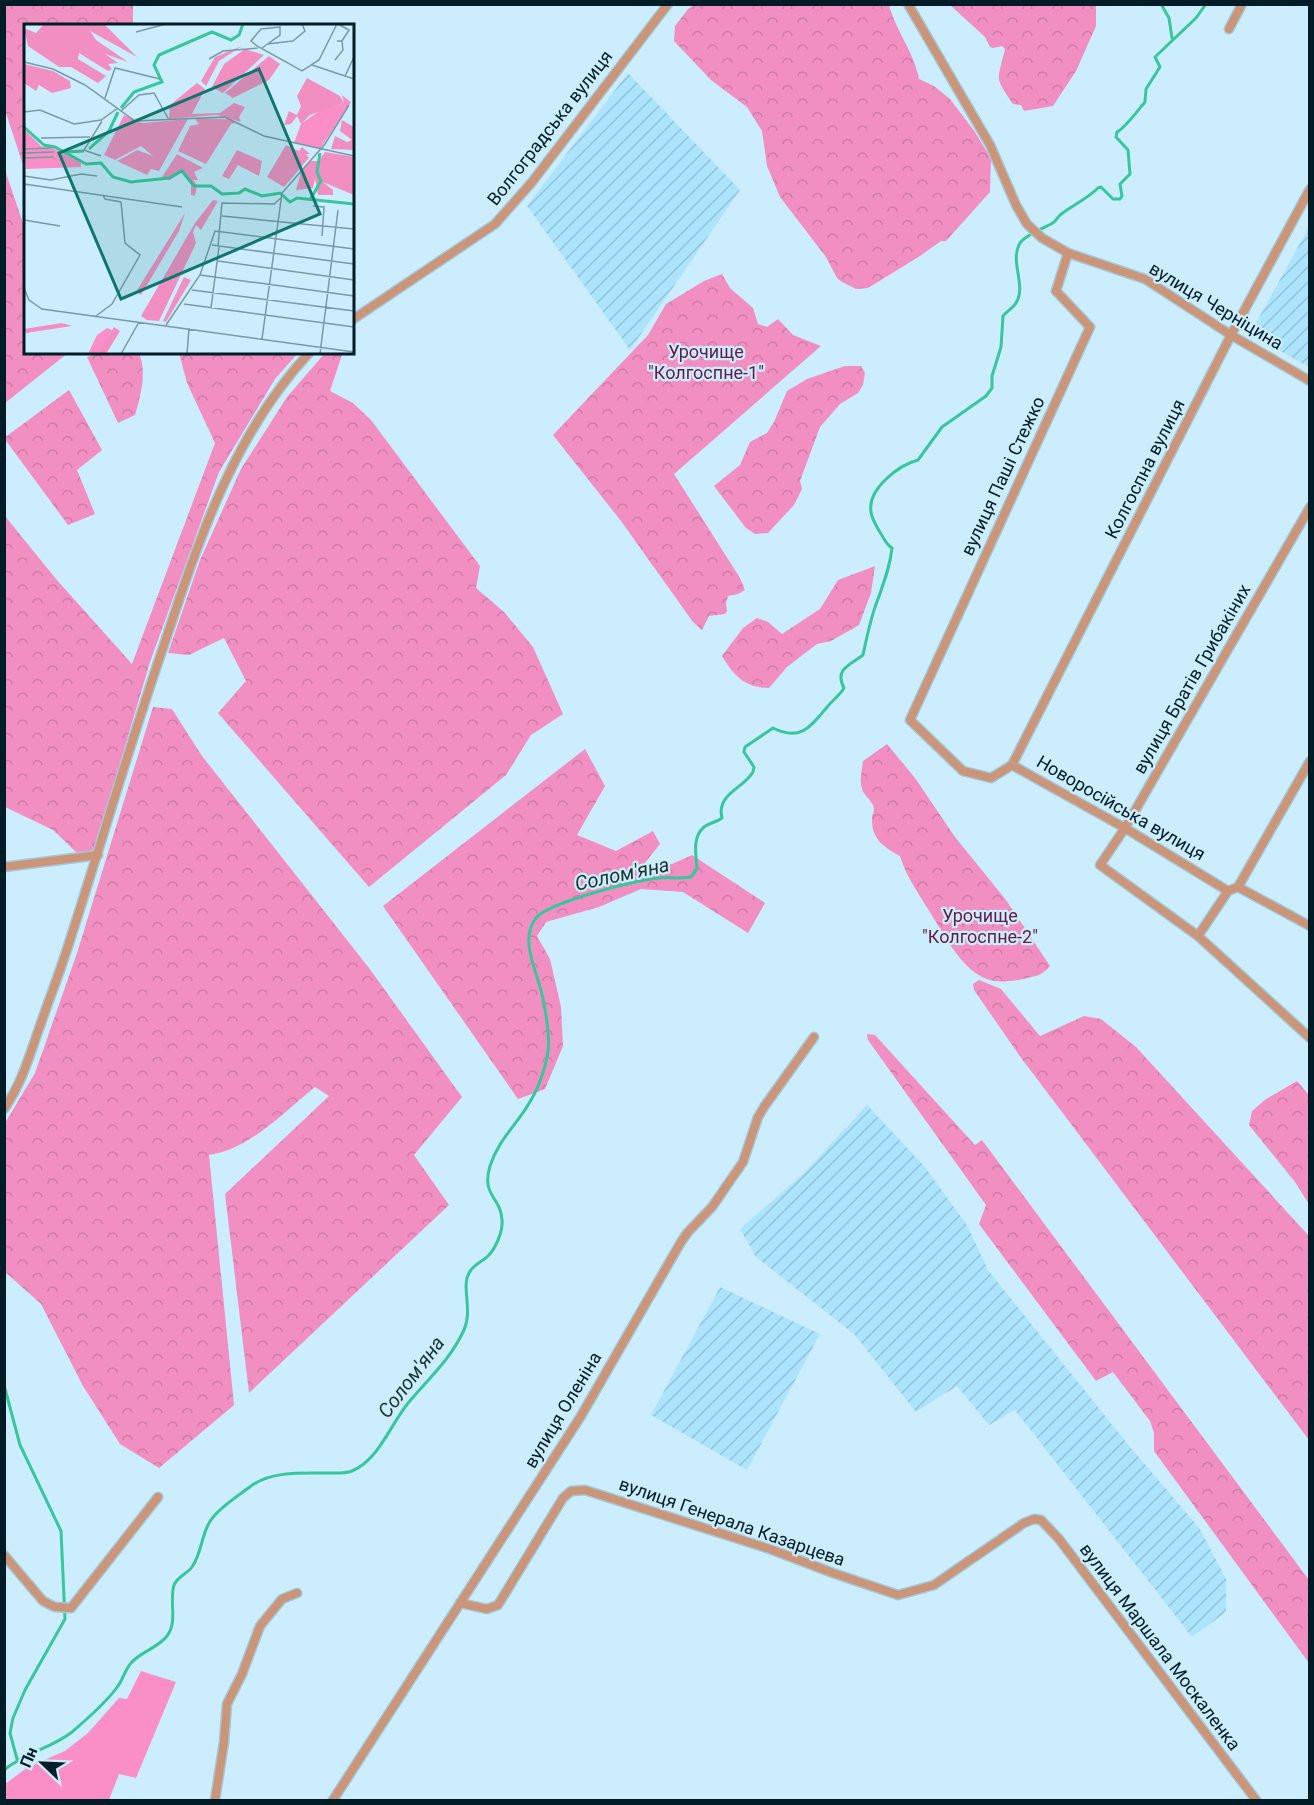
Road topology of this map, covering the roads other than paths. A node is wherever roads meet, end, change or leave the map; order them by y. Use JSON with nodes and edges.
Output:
{"nodes":[{"id":1,"x":668,"y":4,"type":"edge"},
{"id":2,"x":908,"y":4,"type":"edge"},
{"id":3,"x":1242,"y":4,"type":"edge"},
{"id":4,"x":1229,"y":28,"type":"dead end"},
{"id":5,"x":1310,"y":189,"type":"edge"},
{"id":6,"x":1068,"y":253,"type":"junction"},
{"id":7,"x":354,"y":319,"type":"edge"},
{"id":8,"x":1232,"y":335,"type":"junction"},
{"id":9,"x":308,"y":354,"type":"edge"},
{"id":10,"x":1310,"y":381,"type":"edge"},
{"id":11,"x":1310,"y":507,"type":"edge"},
{"id":12,"x":910,"y":720,"type":"joint"},
{"id":13,"x":1310,"y":761,"type":"edge"},
{"id":14,"x":1012,"y":765,"type":"junction"},
{"id":15,"x":1125,"y":828,"type":"junction"},
{"id":16,"x":98,"y":855,"type":"junction"},
{"id":17,"x":4,"y":867,"type":"edge"},
{"id":18,"x":1238,"y":886,"type":"junction"},
{"id":19,"x":1228,"y":891,"type":"junction"},
{"id":20,"x":1310,"y":926,"type":"edge"},
{"id":21,"x":1198,"y":936,"type":"junction"},
{"id":22,"x":814,"y":1036,"type":"dead end"},
{"id":23,"x":1310,"y":1038,"type":"edge"},
{"id":24,"x":4,"y":1109,"type":"edge"},
{"id":25,"x":158,"y":1497,"type":"dead end"},
{"id":26,"x":1034,"y":1519,"type":"joint"},
{"id":27,"x":4,"y":1554,"type":"edge"},
{"id":28,"x":297,"y":1593,"type":"dead end"},
{"id":29,"x":460,"y":1603,"type":"junction"},
{"id":30,"x":215,"y":1800,"type":"edge"},
{"id":31,"x":333,"y":1800,"type":"edge"},
{"id":32,"x":1256,"y":1800,"type":"edge"}],
"edges":[{"from":1,"to":7,"type":"street","name":"Волгоградська вулиця"},
{"from":2,"to":6,"type":"street","name":"вулиця Черніцина"},
{"from":3,"to":4,"type":"street"},
{"from":5,"to":8,"type":"street","name":"Колгоспна вулиця"},
{"from":6,"to":8,"type":"street","name":"вулиця Черніцина"},
{"from":6,"to":12,"type":"street","name":"вулиця Паші Стежко"},
{"from":8,"to":10,"type":"street","name":"вулиця Черніцина"},
{"from":8,"to":14,"type":"street","name":"Колгоспна вулиця"},
{"from":9,"to":16,"type":"street"},
{"from":11,"to":15,"type":"street","name":"вулиця Братів Грибакіних"},
{"from":12,"to":14,"type":"street","name":"Новоросійська вулиця"},
{"from":13,"to":18,"type":"street"},
{"from":14,"to":15,"type":"street","name":"Новоросійська вулиця"},
{"from":15,"to":19,"type":"street","name":"Новоросійська вулиця"},
{"from":15,"to":21,"type":"street","name":"вулиця Братів Грибакіних"},
{"from":16,"to":17,"type":"street"},
{"from":16,"to":24,"type":"street"},
{"from":18,"to":19,"type":"street"},
{"from":18,"to":20,"type":"street"},
{"from":19,"to":21,"type":"street"},
{"from":21,"to":23,"type":"street"},
{"from":22,"to":29,"type":"street","name":"вулиця Оленіна"},
{"from":25,"to":27,"type":"street"},
{"from":26,"to":29,"type":"street","name":"вулиця Генерала Казарцева"},
{"from":26,"to":32,"type":"street","name":"вулиця Маршала Москаленка"},
{"from":28,"to":30,"type":"street"},
{"from":29,"to":31,"type":"street","name":"вулиця Оленіна"}]}
